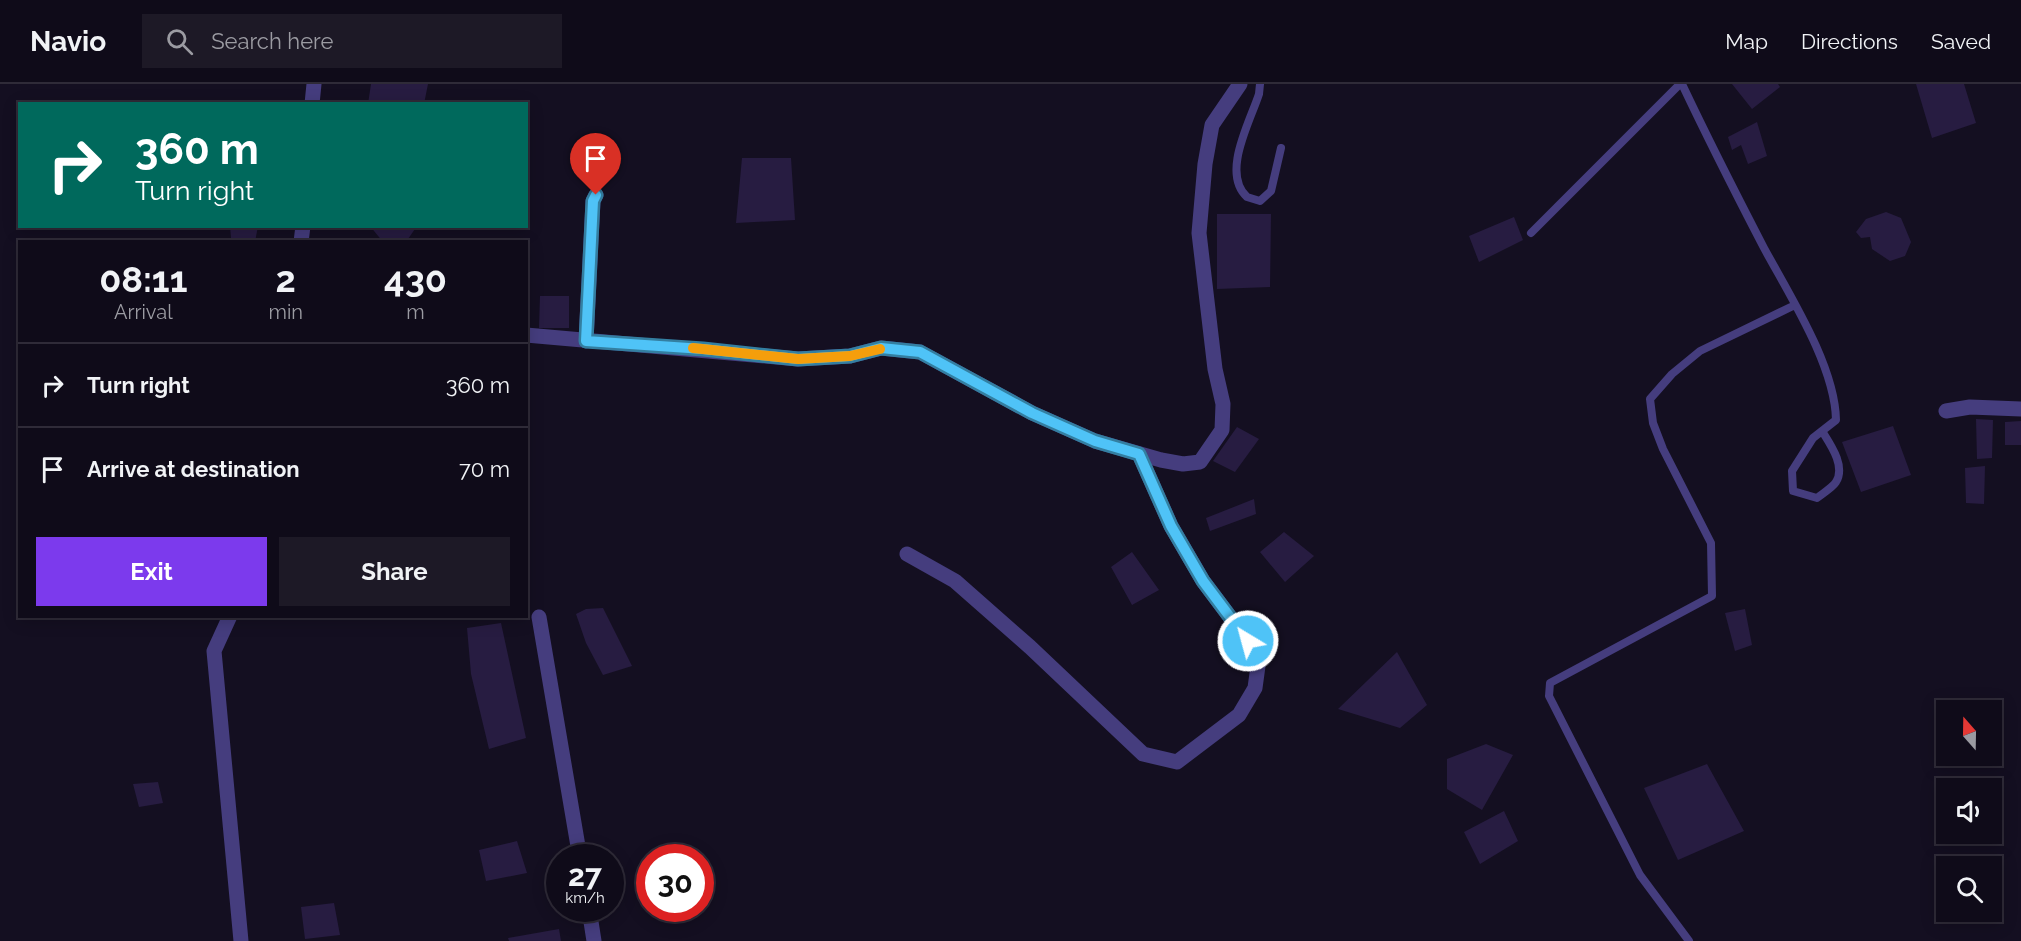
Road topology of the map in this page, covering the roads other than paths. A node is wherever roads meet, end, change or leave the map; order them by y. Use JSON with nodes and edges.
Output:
{"nodes":[{"id":1,"x":314,"y":84,"type":"edge"},
{"id":2,"x":1240,"y":84,"type":"edge"},
{"id":3,"x":1260,"y":84,"type":"edge"},
{"id":4,"x":1681,"y":84,"type":"edge"},
{"id":5,"x":312,"y":102,"type":"edge"},
{"id":6,"x":1281,"y":148,"type":"dead end"},
{"id":7,"x":596,"y":195,"type":"dead end"},
{"id":8,"x":1531,"y":233,"type":"dead end"},
{"id":9,"x":1795,"y":305,"type":"junction"},
{"id":10,"x":528,"y":335,"type":"edge"},
{"id":11,"x":586,"y":341,"type":"junction"},
{"id":12,"x":2021,"y":409,"type":"edge"},
{"id":13,"x":1946,"y":411,"type":"dead end"},
{"id":14,"x":1822,"y":431,"type":"junction"},
{"id":15,"x":1139,"y":454,"type":"junction"},
{"id":16,"x":907,"y":554,"type":"dead end"},
{"id":17,"x":539,"y":617,"type":"dead end"},
{"id":18,"x":229,"y":618,"type":"edge"},
{"id":19,"x":578,"y":844,"type":"edge"},
{"id":20,"x":591,"y":922,"type":"edge"},
{"id":21,"x":241,"y":941,"type":"edge"},
{"id":22,"x":594,"y":941,"type":"edge"},
{"id":23,"x":1689,"y":941,"type":"edge"}],
"edges":[{"from":1,"to":5,"type":"street"},
{"from":2,"to":15,"type":"street"},
{"from":3,"to":6,"type":"lane"},
{"from":4,"to":8,"type":"lane"},
{"from":4,"to":9,"type":"lane"},
{"from":7,"to":11,"type":"street"},
{"from":9,"to":14,"type":"lane"},
{"from":9,"to":23,"type":"lane"},
{"from":10,"to":11,"type":"street"},
{"from":11,"to":15,"type":"street"},
{"from":12,"to":13,"type":"street"},
{"from":14,"to":14,"type":"lane"},
{"from":15,"to":16,"type":"street"},
{"from":17,"to":19,"type":"street"},
{"from":18,"to":21,"type":"street"},
{"from":20,"to":22,"type":"street"}]}
